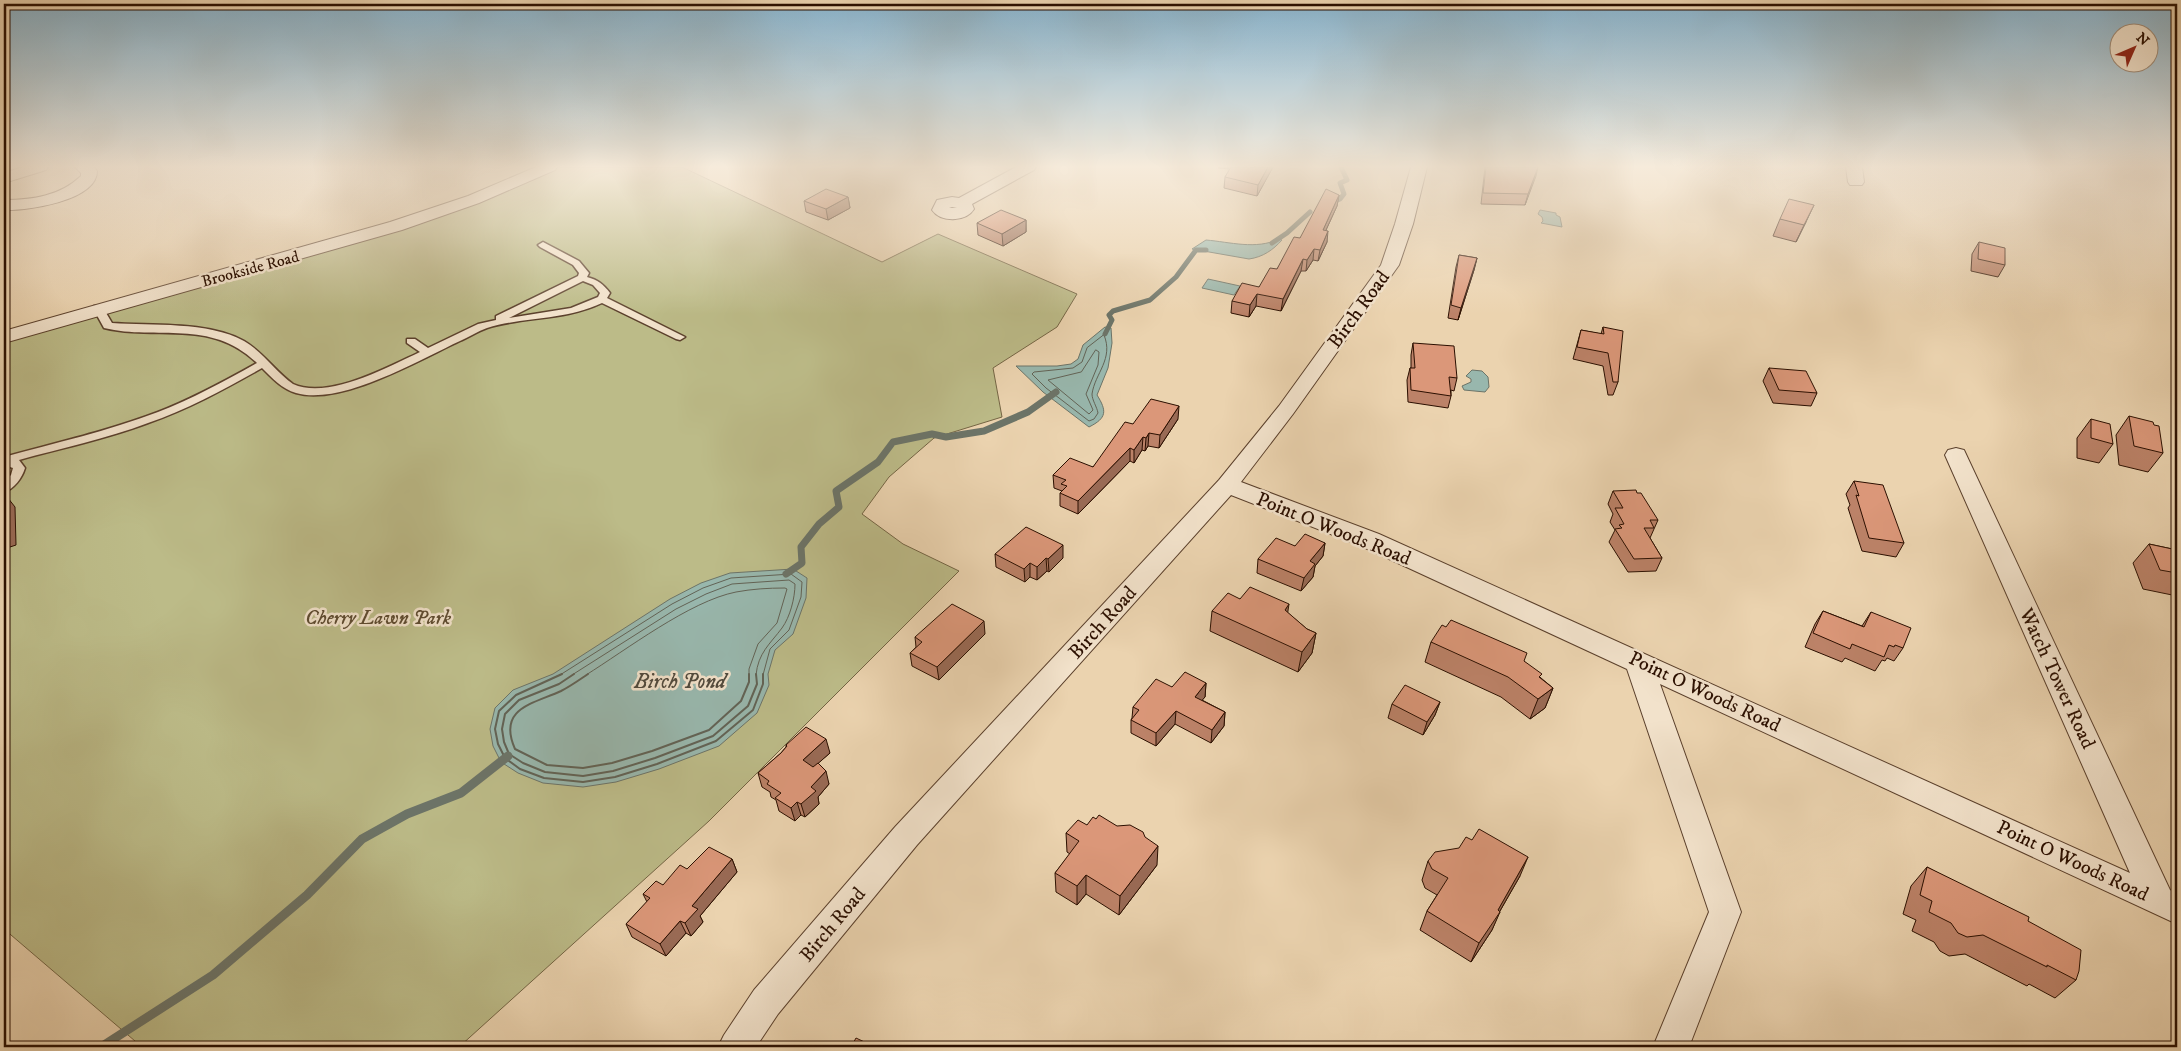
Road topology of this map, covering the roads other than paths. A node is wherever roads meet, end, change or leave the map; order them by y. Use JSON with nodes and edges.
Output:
{"nodes":[{"id":1,"x":426,"y":216,"type":"edge"},
{"id":2,"x":1406,"y":216,"type":"edge"},
{"id":3,"x":542,"y":245,"type":"dead end"},
{"id":4,"x":582,"y":278,"type":"junction"},
{"id":5,"x":602,"y":299,"type":"junction"},
{"id":6,"x":98,"y":308,"type":"junction"},
{"id":7,"x":483,"y":326,"type":"junction"},
{"id":8,"x":4,"y":337,"type":"edge"},
{"id":9,"x":680,"y":337,"type":"dead end"},
{"id":10,"x":411,"y":341,"type":"dead end"},
{"id":11,"x":427,"y":352,"type":"junction"},
{"id":12,"x":262,"y":364,"type":"junction"},
{"id":13,"x":1956,"y":455,"type":"dead end"},
{"id":14,"x":5,"y":461,"type":"edge"},
{"id":15,"x":1227,"y":485,"type":"junction"},
{"id":16,"x":4,"y":488,"type":"edge"},
{"id":17,"x":1638,"y":661,"type":"junction"},
{"id":18,"x":2168,"y":905,"type":"edge"},
{"id":19,"x":736,"y":1047,"type":"edge"},
{"id":20,"x":1671,"y":1047,"type":"edge"}],
"edges":[{"from":1,"to":6,"type":"street","name":"Brookside Road"},
{"from":2,"to":15,"type":"street","name":"Birch Road"},
{"from":3,"to":4,"type":"lane"},
{"from":4,"to":5,"type":"lane"},
{"from":4,"to":7,"type":"lane"},
{"from":5,"to":7,"type":"lane"},
{"from":5,"to":9,"type":"lane"},
{"from":6,"to":8,"type":"street","name":"Brookside Road"},
{"from":6,"to":12,"type":"lane"},
{"from":7,"to":11,"type":"lane"},
{"from":10,"to":11,"type":"lane"},
{"from":11,"to":12,"type":"lane"},
{"from":12,"to":14,"type":"lane"},
{"from":13,"to":18,"type":"street","name":"Watch Tower Road"},
{"from":14,"to":16,"type":"lane"},
{"from":15,"to":17,"type":"street","name":"Point O Woods Road"},
{"from":15,"to":19,"type":"street","name":"Birch Road"},
{"from":17,"to":18,"type":"street","name":"Point O Woods Road"},
{"from":17,"to":20,"type":"street"}]}
